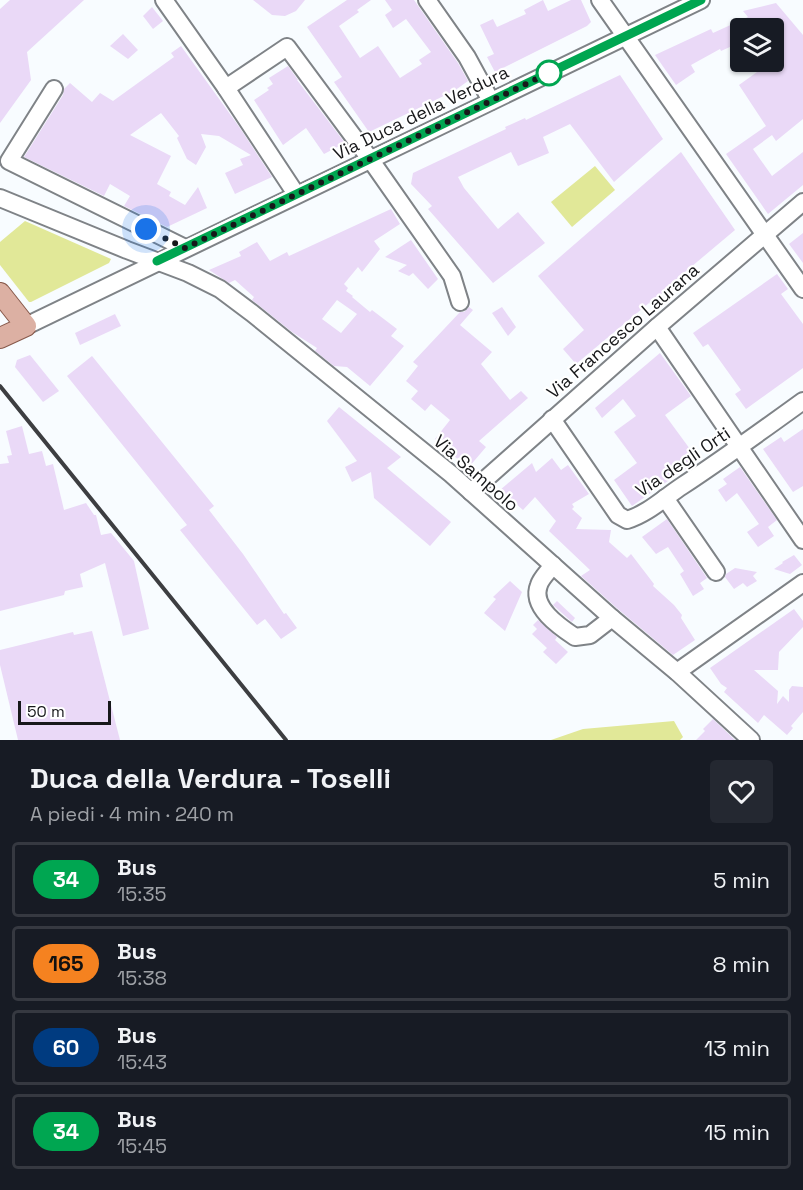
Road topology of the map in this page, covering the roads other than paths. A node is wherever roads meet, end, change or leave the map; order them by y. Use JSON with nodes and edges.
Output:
{"nodes":[{"id":1,"x":164,"y":0,"type":"edge"},
{"id":2,"x":427,"y":0,"type":"edge"},
{"id":3,"x":600,"y":0,"type":"edge"},
{"id":4,"x":701,"y":0,"type":"edge"},
{"id":5,"x":626,"y":36,"type":"junction"},
{"id":6,"x":226,"y":88,"type":"junction"},
{"id":7,"x":54,"y":89,"type":"dead end"},
{"id":8,"x":491,"y":101,"type":"junction"},
{"id":9,"x":370,"y":159,"type":"junction"},
{"id":10,"x":296,"y":194,"type":"junction"},
{"id":11,"x":803,"y":202,"type":"edge"},
{"id":12,"x":4,"y":205,"type":"edge"},
{"id":13,"x":764,"y":234,"type":"junction"},
{"id":14,"x":185,"y":248,"type":"junction"},
{"id":15,"x":157,"y":261,"type":"junction"},
{"id":16,"x":803,"y":289,"type":"edge"},
{"id":17,"x":0,"y":293,"type":"edge"},
{"id":18,"x":460,"y":302,"type":"dead end"},
{"id":19,"x":26,"y":326,"type":"junction"},
{"id":20,"x":657,"y":327,"type":"junction"},
{"id":21,"x":0,"y":338,"type":"edge"},
{"id":22,"x":803,"y":400,"type":"edge"},
{"id":23,"x":552,"y":419,"type":"junction"},
{"id":24,"x":739,"y":448,"type":"junction"},
{"id":25,"x":471,"y":492,"type":"junction"},
{"id":26,"x":665,"y":498,"type":"junction"},
{"id":27,"x":803,"y":540,"type":"edge"},
{"id":28,"x":553,"y":565,"type":"junction"},
{"id":29,"x":716,"y":572,"type":"dead end"},
{"id":30,"x":803,"y":583,"type":"edge"},
{"id":31,"x":612,"y":618,"type":"junction"},
{"id":32,"x":677,"y":672,"type":"junction"},
{"id":33,"x":751,"y":740,"type":"edge"}],
"edges":[{"from":1,"to":6,"type":"street"},
{"from":2,"to":8,"type":"street"},
{"from":3,"to":5,"type":"street"},
{"from":4,"to":5,"type":"street","name":"Via Duca della Verdura"},
{"from":5,"to":8,"type":"street","name":"Via Duca della Verdura"},
{"from":5,"to":13,"type":"street"},
{"from":6,"to":9,"type":"street"},
{"from":6,"to":10,"type":"street"},
{"from":7,"to":14,"type":"street"},
{"from":8,"to":9,"type":"street","name":"Via Duca della Verdura"},
{"from":9,"to":10,"type":"street","name":"Via Duca della Verdura"},
{"from":9,"to":18,"type":"street"},
{"from":10,"to":14,"type":"street","name":"Via Duca della Verdura"},
{"from":11,"to":13,"type":"street","name":"Via Francesco Laurana"},
{"from":12,"to":15,"type":"street","name":"Via Sampolo"},
{"from":13,"to":16,"type":"street"},
{"from":13,"to":20,"type":"street","name":"Via Francesco Laurana"},
{"from":14,"to":15,"type":"street","name":"Via Duca della Verdura"},
{"from":15,"to":19,"type":"street","name":"Via Duca della Verdura"},
{"from":15,"to":25,"type":"street","name":"Via Sampolo"},
{"from":17,"to":19,"type":"main road"},
{"from":19,"to":21,"type":"main road"},
{"from":20,"to":23,"type":"street","name":"Via Francesco Laurana"},
{"from":20,"to":24,"type":"street"},
{"from":22,"to":24,"type":"street","name":"Via degli Orti"},
{"from":23,"to":25,"type":"street","name":"Via Francesco Laurana"},
{"from":23,"to":26,"type":"street","name":"Via degli Orti"},
{"from":24,"to":26,"type":"street","name":"Via degli Orti"},
{"from":24,"to":27,"type":"street"},
{"from":25,"to":28,"type":"street","name":"Via Sampolo"},
{"from":26,"to":29,"type":"street"},
{"from":28,"to":31,"type":"street","name":"Via Sampolo"},
{"from":28,"to":31,"type":"street"},
{"from":30,"to":32,"type":"street"},
{"from":31,"to":32,"type":"street","name":"Via Sampolo"},
{"from":32,"to":33,"type":"street","name":"Via Sampolo"}]}
